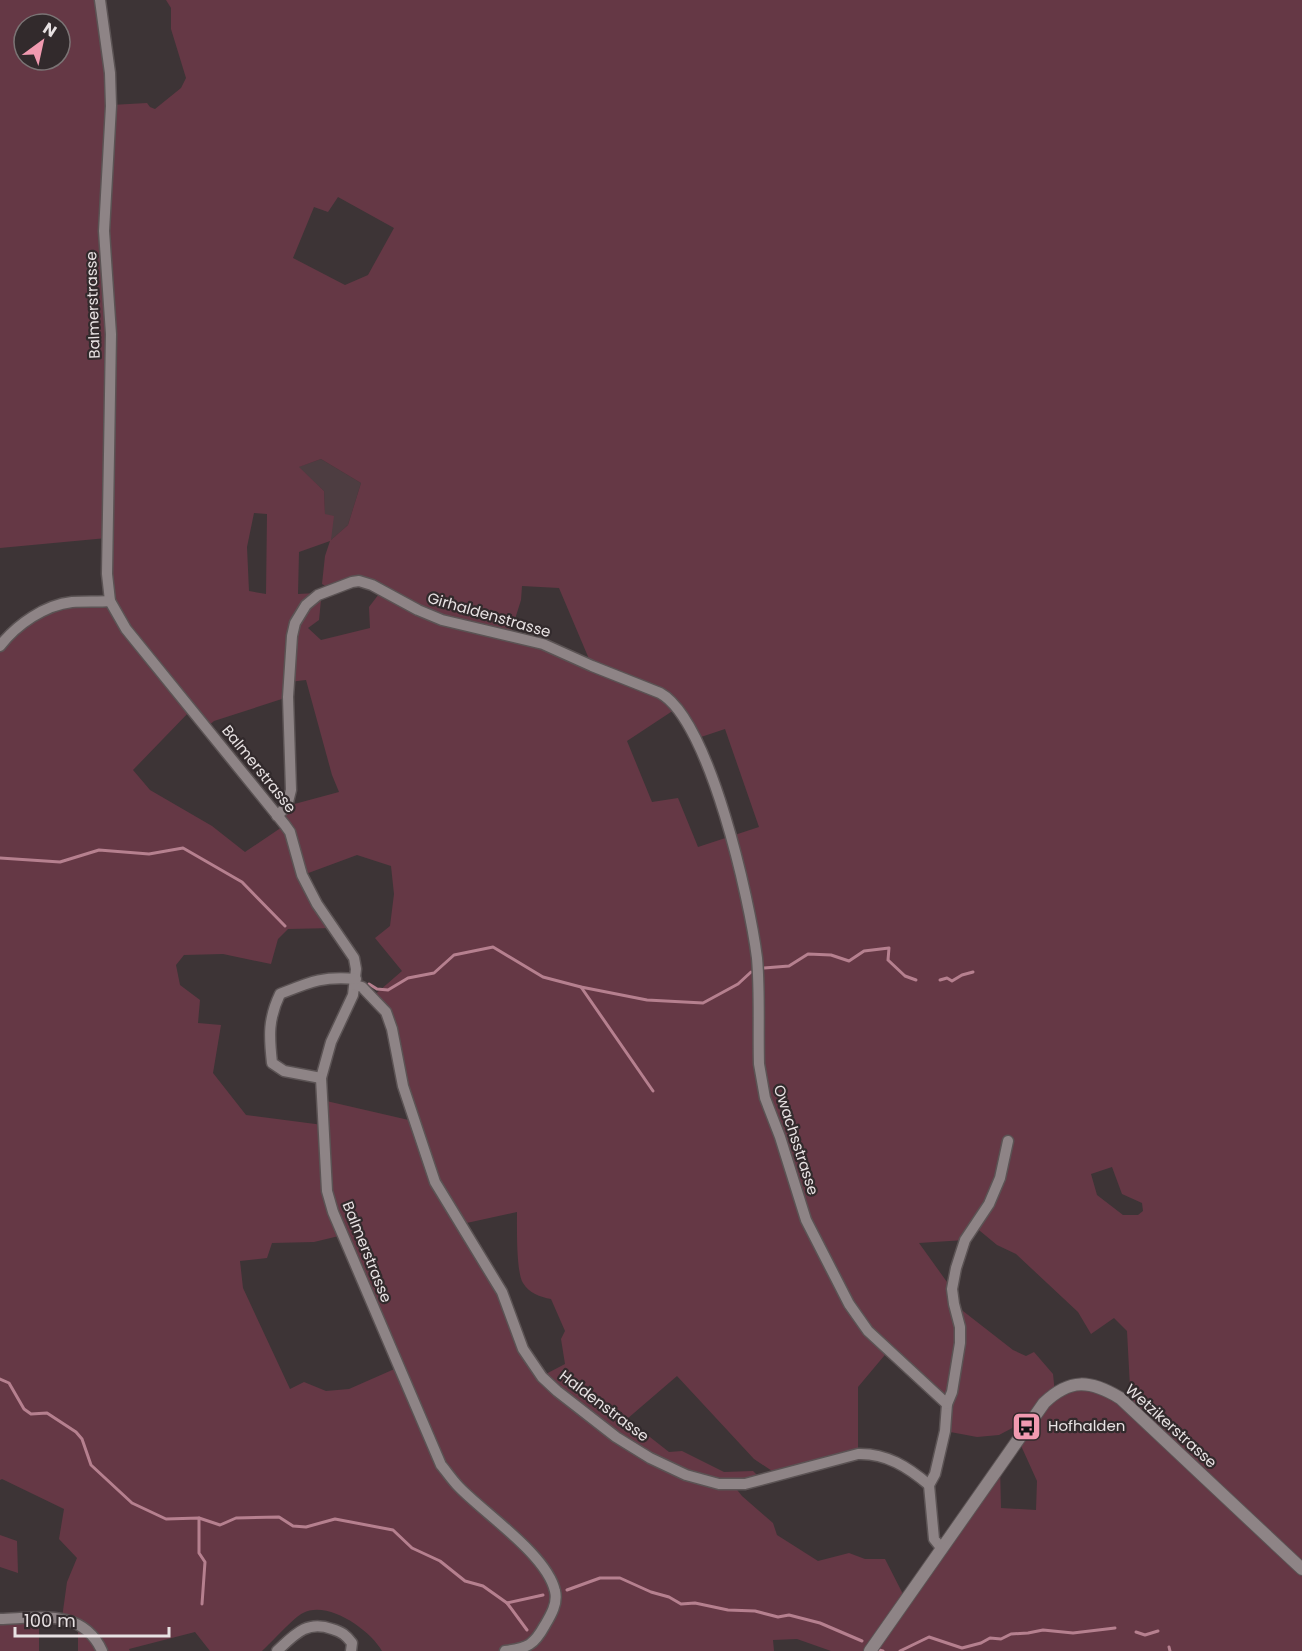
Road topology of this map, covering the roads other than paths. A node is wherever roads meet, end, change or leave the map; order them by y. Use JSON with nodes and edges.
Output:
{"nodes":[{"id":1,"x":100,"y":0,"type":"edge"},
{"id":2,"x":111,"y":601,"type":"junction"},
{"id":3,"x":0,"y":646,"type":"edge"},
{"id":4,"x":669,"y":698,"type":"joint"},
{"id":5,"x":278,"y":816,"type":"junction"},
{"id":6,"x":356,"y":982,"type":"junction"},
{"id":7,"x":321,"y":1078,"type":"junction"},
{"id":8,"x":1008,"y":1141,"type":"dead end"},
{"id":9,"x":946,"y":1404,"type":"junction"},
{"id":10,"x":929,"y":1485,"type":"junction"},
{"id":11,"x":942,"y":1549,"type":"junction"},
{"id":12,"x":1302,"y":1569,"type":"edge"},
{"id":13,"x":0,"y":1619,"type":"edge"},
{"id":14,"x":102,"y":1651,"type":"edge"},
{"id":15,"x":277,"y":1651,"type":"edge"},
{"id":16,"x":351,"y":1651,"type":"edge"},
{"id":17,"x":505,"y":1651,"type":"edge"},
{"id":18,"x":870,"y":1651,"type":"edge"}],
"edges":[{"from":1,"to":2,"type":"street","name":"Balmerstrasse"},
{"from":2,"to":3,"type":"street"},
{"from":2,"to":5,"type":"street","name":"Balmerstrasse"},
{"from":4,"to":5,"type":"street","name":"Girhaldenstrasse"},
{"from":4,"to":9,"type":"street","name":"Owachsstrasse"},
{"from":5,"to":6,"type":"street","name":"Balmerstrasse"},
{"from":6,"to":7,"type":"street","name":"Balmerstrasse"},
{"from":6,"to":7,"type":"street"},
{"from":6,"to":10,"type":"street","name":"Haldenstrasse"},
{"from":7,"to":17,"type":"street","name":"Balmerstrasse"},
{"from":8,"to":9,"type":"street"},
{"from":9,"to":10,"type":"street"},
{"from":10,"to":11,"type":"street"},
{"from":11,"to":12,"type":"street","name":"Wetzikerstrasse"},
{"from":11,"to":18,"type":"street","name":"Wetzikerstrasse"},
{"from":13,"to":14,"type":"street"},
{"from":15,"to":16,"type":"street"}]}
